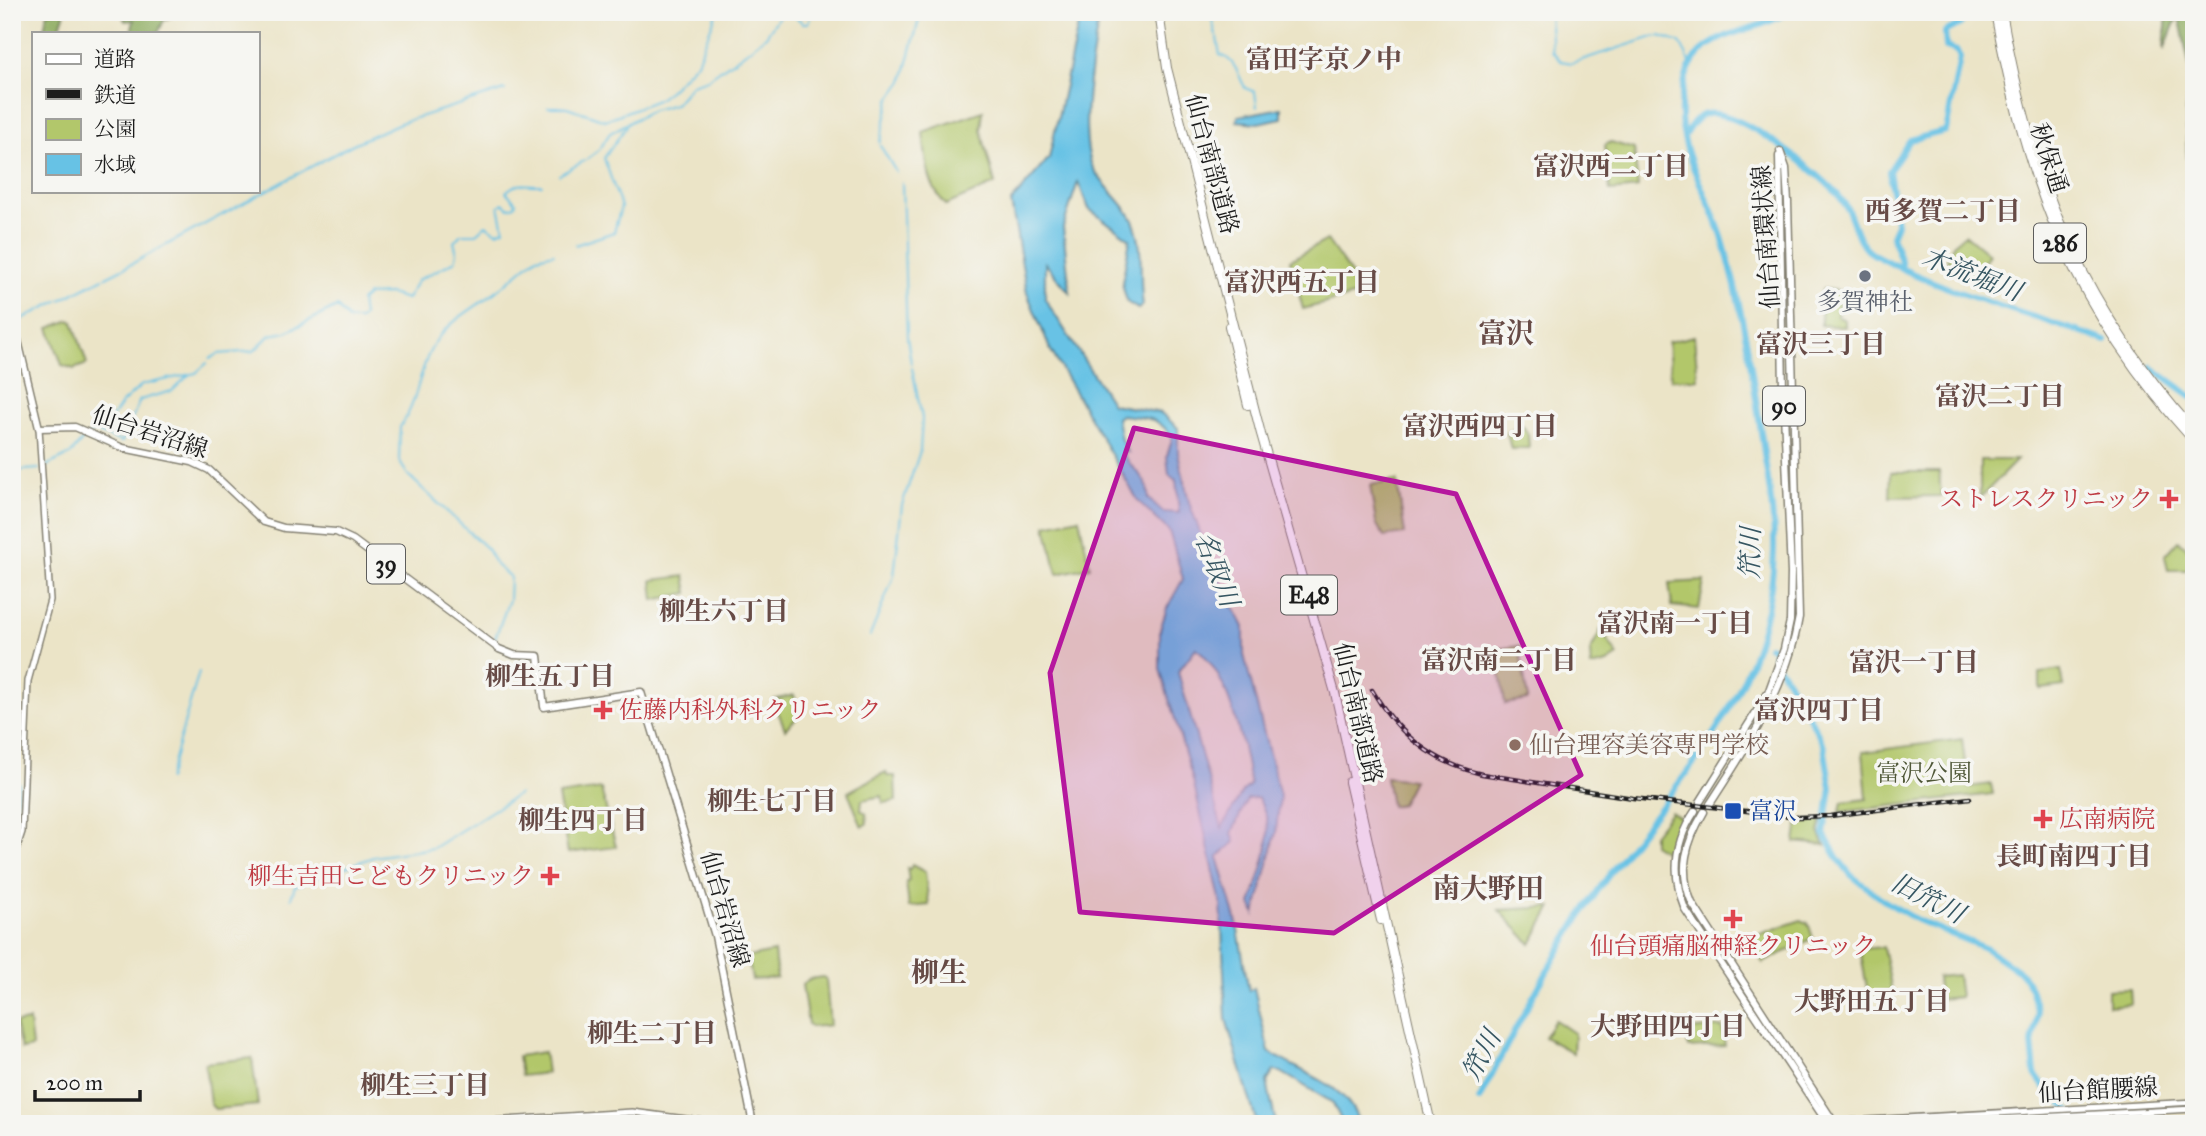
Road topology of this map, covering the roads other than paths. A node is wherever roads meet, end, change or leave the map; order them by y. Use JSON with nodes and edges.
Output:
{"nodes":[{"id":1,"x":1159,"y":12,"type":"edge"},
{"id":2,"x":1995,"y":12,"type":"edge"},
{"id":3,"x":2002,"y":12,"type":"edge"},
{"id":4,"x":12,"y":320,"type":"edge"},
{"id":5,"x":13,"y":329,"type":"edge"},
{"id":6,"x":39,"y":428,"type":"junction"},
{"id":7,"x":2194,"y":431,"type":"edge"},
{"id":8,"x":2194,"y":441,"type":"edge"},
{"id":9,"x":1700,"y":802,"type":"dead end"},
{"id":10,"x":1710,"y":804,"type":"dead end"},
{"id":11,"x":1695,"y":811,"type":"dead end"},
{"id":12,"x":1704,"y":812,"type":"dead end"},
{"id":13,"x":12,"y":862,"type":"edge"},
{"id":14,"x":2194,"y":1102,"type":"edge"},
{"id":15,"x":2194,"y":1109,"type":"edge"},
{"id":16,"x":1831,"y":1123,"type":"edge"},
{"id":17,"x":441,"y":1124,"type":"edge"},
{"id":18,"x":724,"y":1124,"type":"edge"},
{"id":19,"x":753,"y":1124,"type":"edge"},
{"id":20,"x":1431,"y":1124,"type":"edge"},
{"id":21,"x":1795,"y":1124,"type":"edge"},
{"id":22,"x":1900,"y":1124,"type":"edge"}],
"edges":[{"from":1,"to":20,"type":"highway","name":"仙台南部道路","number":"E48"},
{"from":2,"to":8,"type":"highway","name":"秋保通","number":"286"},
{"from":3,"to":7,"type":"highway","name":"秋保通","number":"286"},
{"from":4,"to":5,"type":"main road"},
{"from":5,"to":6,"type":"main road"},
{"from":6,"to":13,"type":"main road"},
{"from":6,"to":19,"type":"main road","name":"仙台岩沼線","number":"39"},
{"from":9,"to":10,"type":"main road","name":"仙台南環状線","number":"90"},
{"from":11,"to":16,"type":"main road"},
{"from":12,"to":16,"type":"main road"},
{"from":14,"to":16,"type":"main road","name":"仙台館腰線"},
{"from":15,"to":22,"type":"main road","name":"仙台館腰線"},
{"from":16,"to":21,"type":"main road","name":"仙台館腰線"},
{"from":17,"to":18,"type":"main road"}]}
